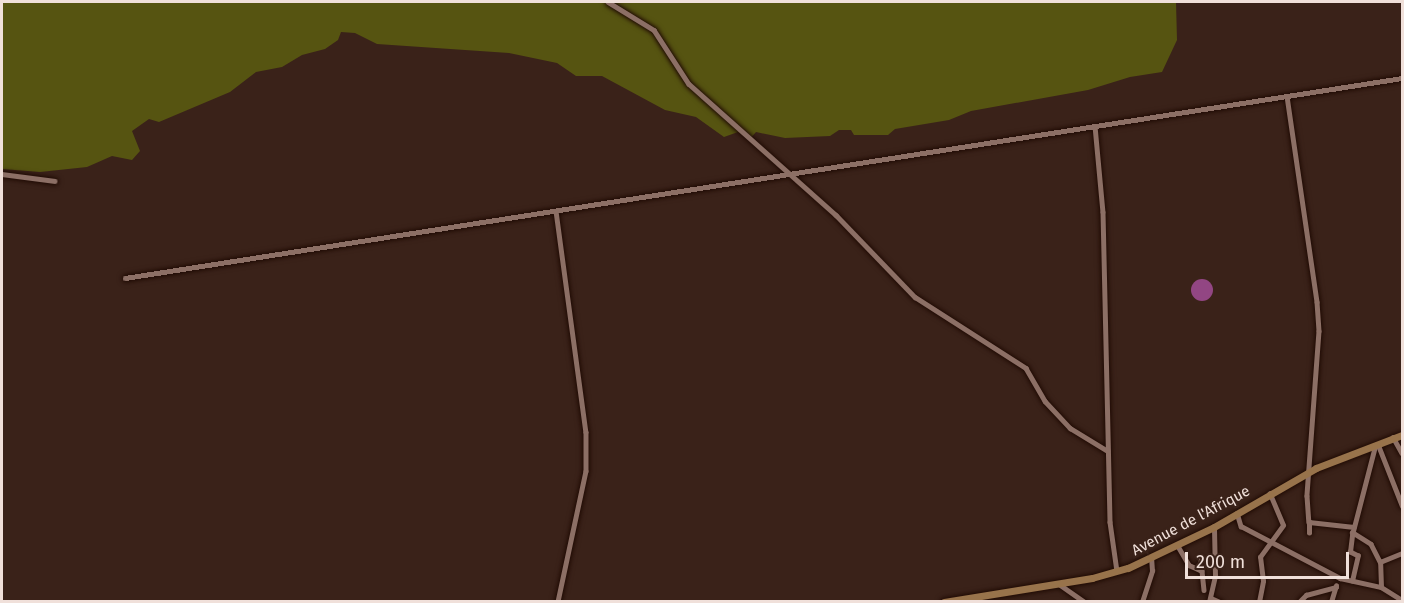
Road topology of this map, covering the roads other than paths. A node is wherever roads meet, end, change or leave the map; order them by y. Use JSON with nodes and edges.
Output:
{"nodes":[{"id":1,"x":608,"y":2,"type":"edge"},
{"id":2,"x":1402,"y":78,"type":"edge"},
{"id":3,"x":1287,"y":96,"type":"junction"},
{"id":4,"x":1095,"y":126,"type":"junction"},
{"id":5,"x":2,"y":174,"type":"edge"},
{"id":6,"x":789,"y":174,"type":"junction"},
{"id":7,"x":55,"y":180,"type":"dead end"},
{"id":8,"x":556,"y":211,"type":"junction"},
{"id":9,"x":125,"y":278,"type":"dead end"},
{"id":10,"x":1402,"y":435,"type":"edge"},
{"id":11,"x":1393,"y":437,"type":"junction"},
{"id":12,"x":1376,"y":442,"type":"junction"},
{"id":13,"x":1108,"y":451,"type":"junction"},
{"id":14,"x":1402,"y":453,"type":"edge"},
{"id":15,"x":1310,"y":471,"type":"junction"},
{"id":16,"x":1270,"y":494,"type":"junction"},
{"id":17,"x":1402,"y":504,"type":"edge"},
{"id":18,"x":1237,"y":513,"type":"junction"},
{"id":19,"x":1310,"y":522,"type":"junction"},
{"id":20,"x":1214,"y":527,"type":"junction"},
{"id":21,"x":1353,"y":529,"type":"junction"},
{"id":22,"x":1309,"y":532,"type":"dead end"},
{"id":23,"x":1271,"y":542,"type":"junction"},
{"id":24,"x":1178,"y":546,"type":"junction"},
{"id":25,"x":1402,"y":553,"type":"edge"},
{"id":26,"x":1151,"y":558,"type":"junction"},
{"id":27,"x":1201,"y":559,"type":"dead end"},
{"id":28,"x":1380,"y":562,"type":"junction"},
{"id":29,"x":1199,"y":569,"type":"junction"},
{"id":30,"x":1117,"y":571,"type":"junction"},
{"id":31,"x":1340,"y":579,"type":"junction"},
{"id":32,"x":1352,"y":581,"type":"junction"},
{"id":33,"x":1059,"y":584,"type":"junction"},
{"id":34,"x":1336,"y":586,"type":"junction"},
{"id":35,"x":1381,"y":587,"type":"junction"},
{"id":36,"x":1204,"y":590,"type":"dead end"},
{"id":37,"x":1210,"y":600,"type":"edge"},
{"id":38,"x":1402,"y":600,"type":"edge"},
{"id":39,"x":558,"y":602,"type":"edge"},
{"id":40,"x":944,"y":602,"type":"edge"},
{"id":41,"x":1085,"y":602,"type":"edge"},
{"id":42,"x":1143,"y":602,"type":"edge"},
{"id":43,"x":1220,"y":602,"type":"edge"},
{"id":44,"x":1259,"y":602,"type":"edge"},
{"id":45,"x":1299,"y":602,"type":"edge"},
{"id":46,"x":1331,"y":602,"type":"edge"}],
"edges":[{"from":1,"to":6,"type":"street"},
{"from":2,"to":3,"type":"street"},
{"from":3,"to":4,"type":"street"},
{"from":3,"to":15,"type":"street"},
{"from":4,"to":6,"type":"street"},
{"from":4,"to":13,"type":"street"},
{"from":5,"to":7,"type":"street"},
{"from":6,"to":8,"type":"street"},
{"from":6,"to":13,"type":"street"},
{"from":8,"to":9,"type":"street"},
{"from":8,"to":39,"type":"street"},
{"from":10,"to":11,"type":"main road","name":"Avenue de l'Afrique"},
{"from":11,"to":12,"type":"main road","name":"Avenue de l'Afrique"},
{"from":11,"to":14,"type":"street"},
{"from":12,"to":15,"type":"main road","name":"Avenue de l'Afrique"},
{"from":12,"to":17,"type":"street"},
{"from":12,"to":21,"type":"street"},
{"from":13,"to":30,"type":"street"},
{"from":15,"to":16,"type":"main road","name":"Avenue de l'Afrique"},
{"from":15,"to":19,"type":"street"},
{"from":16,"to":18,"type":"main road","name":"Avenue de l'Afrique"},
{"from":16,"to":23,"type":"street"},
{"from":18,"to":20,"type":"main road","name":"Avenue de l'Afrique"},
{"from":18,"to":23,"type":"street"},
{"from":19,"to":21,"type":"street"},
{"from":19,"to":22,"type":"street"},
{"from":20,"to":24,"type":"main road","name":"Avenue de l'Afrique"},
{"from":20,"to":37,"type":"street"},
{"from":21,"to":28,"type":"street"},
{"from":21,"to":32,"type":"street"},
{"from":23,"to":31,"type":"street"},
{"from":23,"to":44,"type":"street"},
{"from":24,"to":26,"type":"main road","name":"Avenue de l'Afrique"},
{"from":24,"to":29,"type":"street"},
{"from":25,"to":28,"type":"street"},
{"from":26,"to":30,"type":"main road","name":"Avenue de l'Afrique"},
{"from":26,"to":42,"type":"street"},
{"from":27,"to":29,"type":"street"},
{"from":28,"to":35,"type":"street"},
{"from":29,"to":36,"type":"street"},
{"from":30,"to":33,"type":"main road","name":"Avenue de l'Afrique"},
{"from":31,"to":32,"type":"street"},
{"from":31,"to":34,"type":"street"},
{"from":32,"to":35,"type":"street"},
{"from":33,"to":40,"type":"main road","name":"Avenue de l'Afrique"},
{"from":33,"to":41,"type":"street"},
{"from":34,"to":45,"type":"street"},
{"from":34,"to":46,"type":"street"},
{"from":35,"to":38,"type":"street"},
{"from":37,"to":43,"type":"street"}]}
